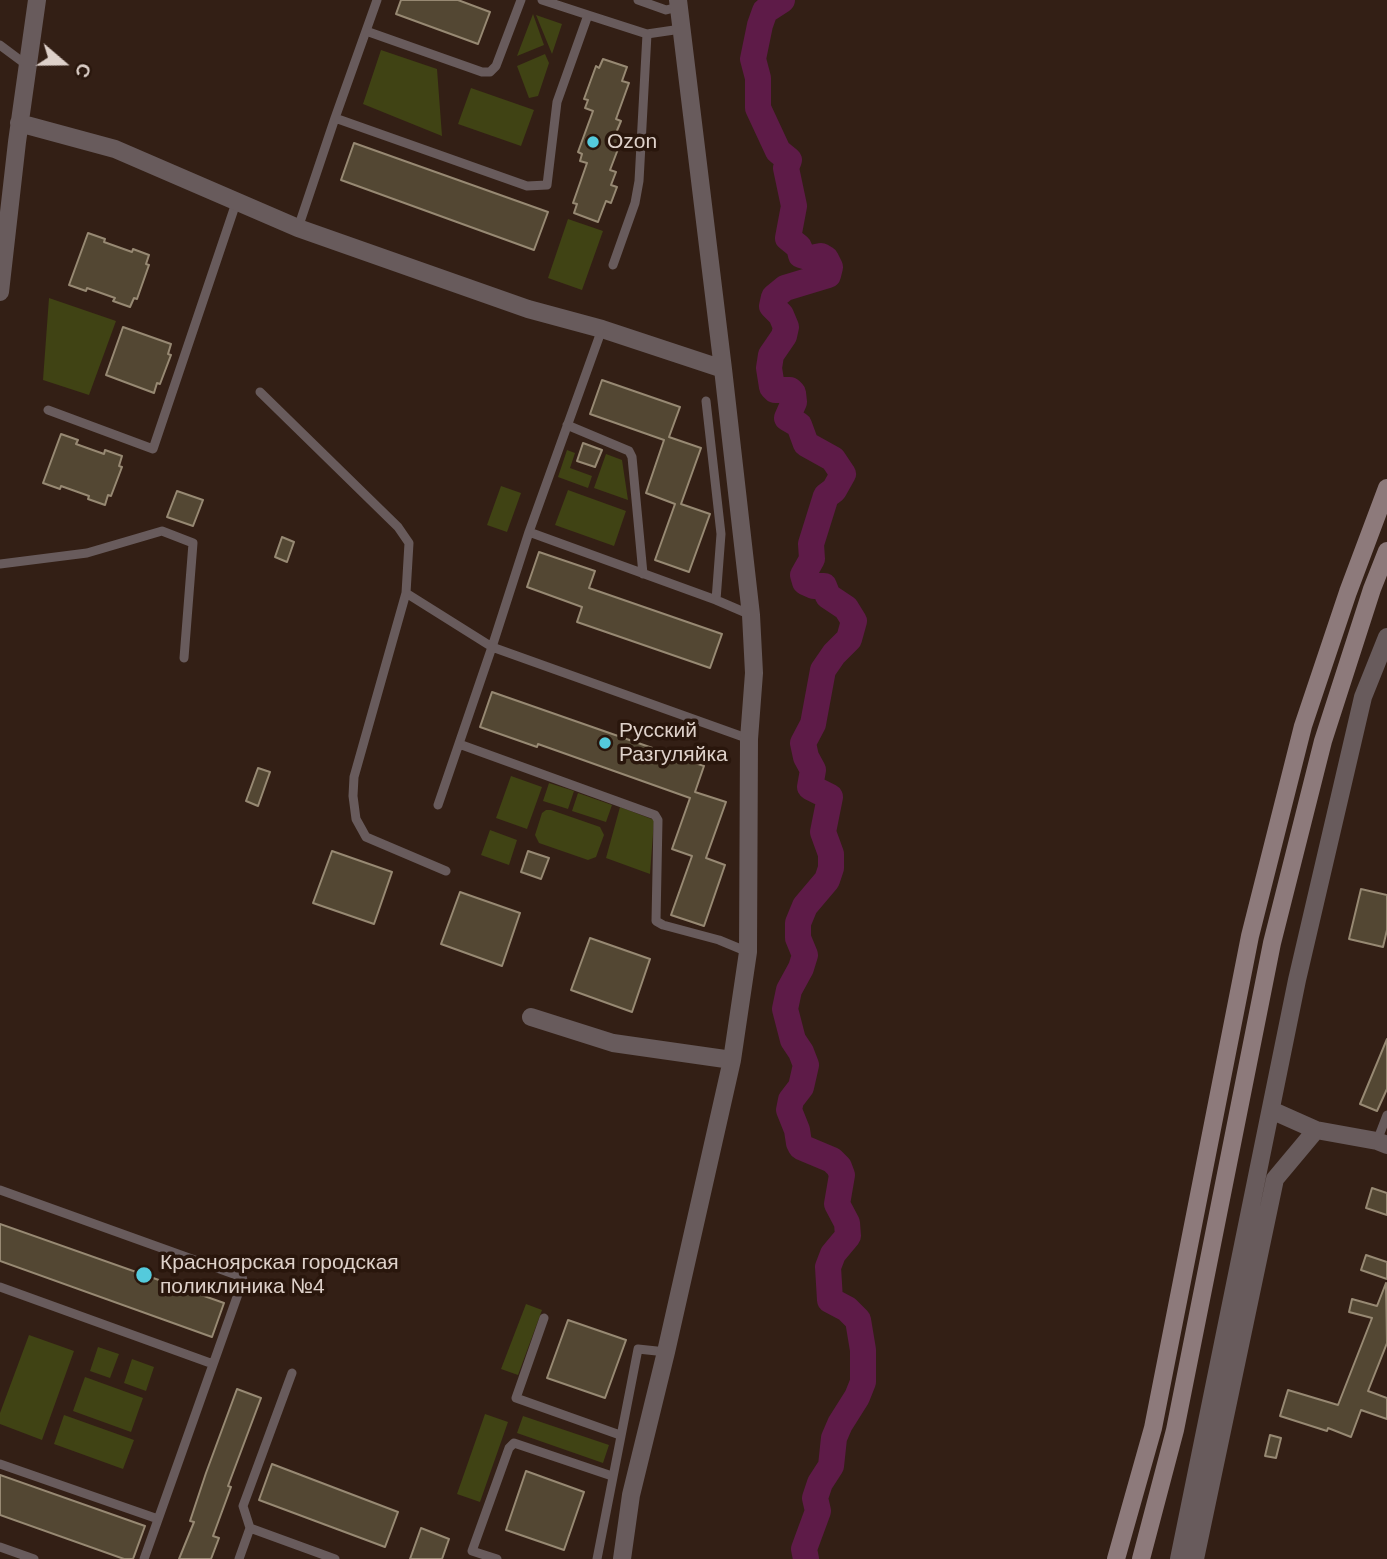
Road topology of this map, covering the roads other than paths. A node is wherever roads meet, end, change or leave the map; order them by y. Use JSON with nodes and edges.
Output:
{"nodes":[{"id":1,"x":37,"y":0,"type":"edge"},
{"id":2,"x":377,"y":0,"type":"edge"},
{"id":3,"x":521,"y":0,"type":"edge"},
{"id":4,"x":542,"y":0,"type":"edge"},
{"id":5,"x":638,"y":0,"type":"edge"},
{"id":6,"x":678,"y":4,"type":"edge"},
{"id":7,"x":588,"y":15,"type":"junction"},
{"id":8,"x":681,"y":29,"type":"junction"},
{"id":9,"x":366,"y":31,"type":"junction"},
{"id":10,"x":647,"y":34,"type":"junction"},
{"id":11,"x":0,"y":45,"type":"edge"},
{"id":12,"x":28,"y":66,"type":"junction"},
{"id":13,"x":335,"y":118,"type":"junction"},
{"id":14,"x":19,"y":123,"type":"junction"},
{"id":15,"x":236,"y":203,"type":"junction"},
{"id":16,"x":298,"y":228,"type":"junction"},
{"id":17,"x":3,"y":239,"type":"edge"},
{"id":18,"x":613,"y":265,"type":"dead end"},
{"id":19,"x":0,"y":292,"type":"edge"},
{"id":20,"x":602,"y":329,"type":"junction"},
{"id":21,"x":723,"y":369,"type":"junction"},
{"id":22,"x":260,"y":392,"type":"dead end"},
{"id":23,"x":706,"y":401,"type":"dead end"},
{"id":24,"x":48,"y":410,"type":"dead end"},
{"id":25,"x":567,"y":425,"type":"junction"},
{"id":26,"x":1387,"y":488,"type":"edge"},
{"id":27,"x":528,"y":532,"type":"junction"},
{"id":28,"x":1387,"y":551,"type":"edge"},
{"id":29,"x":0,"y":564,"type":"edge"},
{"id":30,"x":643,"y":574,"type":"junction"},
{"id":31,"x":407,"y":593,"type":"junction"},
{"id":32,"x":716,"y":600,"type":"junction"},
{"id":33,"x":751,"y":615,"type":"junction"},
{"id":34,"x":1387,"y":637,"type":"edge"},
{"id":35,"x":492,"y":647,"type":"junction"},
{"id":36,"x":184,"y":658,"type":"dead end"},
{"id":37,"x":750,"y":739,"type":"junction"},
{"id":38,"x":459,"y":744,"type":"junction"},
{"id":39,"x":438,"y":805,"type":"dead end"},
{"id":40,"x":446,"y":871,"type":"dead end"},
{"id":41,"x":748,"y":952,"type":"junction"},
{"id":42,"x":531,"y":1017,"type":"dead end"},
{"id":43,"x":732,"y":1060,"type":"junction"},
{"id":44,"x":1271,"y":1111,"type":"junction"},
{"id":45,"x":1387,"y":1115,"type":"edge"},
{"id":46,"x":1316,"y":1130,"type":"junction"},
{"id":47,"x":1382,"y":1143,"type":"edge"},
{"id":48,"x":0,"y":1190,"type":"edge"},
{"id":49,"x":0,"y":1287,"type":"edge"},
{"id":50,"x":544,"y":1318,"type":"dead end"},
{"id":51,"x":666,"y":1352,"type":"junction"},
{"id":52,"x":213,"y":1364,"type":"junction"},
{"id":53,"x":292,"y":1373,"type":"dead end"},
{"id":54,"x":620,"y":1435,"type":"junction"},
{"id":55,"x":0,"y":1464,"type":"edge"},
{"id":56,"x":612,"y":1476,"type":"junction"},
{"id":57,"x":158,"y":1519,"type":"junction"},
{"id":58,"x":250,"y":1528,"type":"junction"},
{"id":59,"x":0,"y":1547,"type":"edge"},
{"id":60,"x":34,"y":1559,"type":"edge"},
{"id":61,"x":144,"y":1559,"type":"edge"},
{"id":62,"x":239,"y":1559,"type":"edge"},
{"id":63,"x":335,"y":1559,"type":"edge"},
{"id":64,"x":497,"y":1559,"type":"edge"},
{"id":65,"x":597,"y":1559,"type":"edge"},
{"id":66,"x":622,"y":1559,"type":"edge"},
{"id":67,"x":1116,"y":1559,"type":"edge"},
{"id":68,"x":1141,"y":1559,"type":"edge"},
{"id":69,"x":1179,"y":1559,"type":"edge"},
{"id":70,"x":1195,"y":1559,"type":"edge"}],
"edges":[{"from":1,"to":12,"type":"street"},
{"from":2,"to":9,"type":"lane"},
{"from":3,"to":9,"type":"lane"},
{"from":4,"to":7,"type":"lane"},
{"from":5,"to":6,"type":"lane"},
{"from":6,"to":8,"type":"street"},
{"from":7,"to":10,"type":"lane"},
{"from":7,"to":13,"type":"lane"},
{"from":8,"to":10,"type":"lane"},
{"from":8,"to":21,"type":"street"},
{"from":9,"to":13,"type":"lane"},
{"from":10,"to":18,"type":"lane"},
{"from":11,"to":12,"type":"lane"},
{"from":12,"to":14,"type":"street"},
{"from":13,"to":16,"type":"lane"},
{"from":14,"to":15,"type":"street"},
{"from":14,"to":17,"type":"street"},
{"from":15,"to":16,"type":"street"},
{"from":15,"to":24,"type":"lane"},
{"from":16,"to":20,"type":"street"},
{"from":17,"to":19,"type":"street"},
{"from":20,"to":21,"type":"street"},
{"from":20,"to":25,"type":"lane"},
{"from":21,"to":33,"type":"street"},
{"from":22,"to":31,"type":"lane"},
{"from":23,"to":32,"type":"lane"},
{"from":25,"to":27,"type":"lane"},
{"from":25,"to":30,"type":"lane"},
{"from":26,"to":67,"type":"main road"},
{"from":27,"to":30,"type":"lane"},
{"from":27,"to":35,"type":"lane"},
{"from":28,"to":68,"type":"main road"},
{"from":29,"to":36,"type":"lane"},
{"from":30,"to":32,"type":"lane"},
{"from":31,"to":35,"type":"lane"},
{"from":31,"to":40,"type":"lane"},
{"from":32,"to":33,"type":"lane"},
{"from":33,"to":37,"type":"street"},
{"from":34,"to":44,"type":"street"},
{"from":35,"to":37,"type":"lane"},
{"from":35,"to":38,"type":"lane"},
{"from":37,"to":41,"type":"street"},
{"from":38,"to":39,"type":"lane"},
{"from":38,"to":41,"type":"lane"},
{"from":41,"to":43,"type":"street"},
{"from":42,"to":43,"type":"street"},
{"from":43,"to":51,"type":"street"},
{"from":44,"to":46,"type":"street"},
{"from":44,"to":69,"type":"street"},
{"from":45,"to":47,"type":"lane"},
{"from":46,"to":47,"type":"street"},
{"from":46,"to":70,"type":"street"},
{"from":48,"to":52,"type":"lane"},
{"from":49,"to":52,"type":"lane"},
{"from":50,"to":54,"type":"lane"},
{"from":51,"to":54,"type":"lane"},
{"from":51,"to":66,"type":"street"},
{"from":52,"to":57,"type":"lane"},
{"from":53,"to":58,"type":"lane"},
{"from":54,"to":56,"type":"lane"},
{"from":55,"to":57,"type":"lane"},
{"from":56,"to":64,"type":"lane"},
{"from":56,"to":65,"type":"lane"},
{"from":57,"to":61,"type":"lane"},
{"from":58,"to":62,"type":"lane"},
{"from":58,"to":63,"type":"lane"},
{"from":59,"to":60,"type":"lane"}]}
